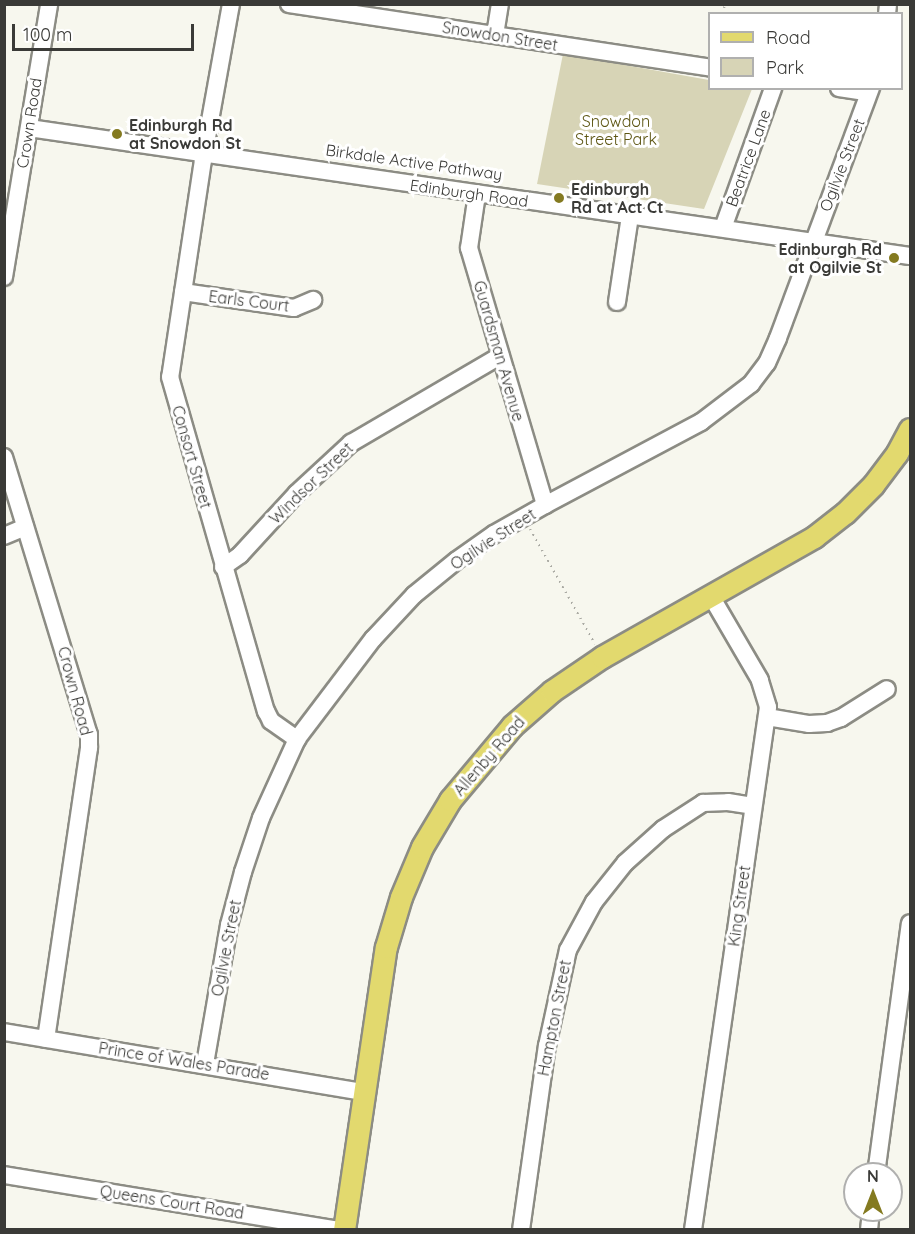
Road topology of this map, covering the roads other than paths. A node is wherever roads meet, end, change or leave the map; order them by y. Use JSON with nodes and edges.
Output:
{"nodes":[{"id":1,"x":49,"y":4,"type":"edge"},
{"id":2,"x":231,"y":4,"type":"edge"},
{"id":3,"x":289,"y":4,"type":"edge"},
{"id":4,"x":500,"y":4,"type":"edge"},
{"id":5,"x":495,"y":35,"type":"junction"},
{"id":6,"x":708,"y":68,"type":"edge"},
{"id":7,"x":773,"y":90,"type":"edge"},
{"id":8,"x":870,"y":91,"type":"edge"},
{"id":9,"x":29,"y":128,"type":"junction"},
{"id":10,"x":204,"y":154,"type":"junction"},
{"id":11,"x":477,"y":195,"type":"junction"},
{"id":12,"x":630,"y":216,"type":"junction"},
{"id":13,"x":723,"y":228,"type":"junction"},
{"id":14,"x":814,"y":241,"type":"junction"},
{"id":15,"x":910,"y":256,"type":"edge"},
{"id":16,"x":5,"y":275,"type":"edge"},
{"id":17,"x":183,"y":292,"type":"junction"},
{"id":18,"x":313,"y":300,"type":"dead end"},
{"id":19,"x":617,"y":302,"type":"dead end"},
{"id":20,"x":500,"y":356,"type":"junction"},
{"id":21,"x":910,"y":429,"type":"edge"},
{"id":22,"x":4,"y":457,"type":"edge"},
{"id":23,"x":545,"y":505,"type":"junction"},
{"id":24,"x":26,"y":527,"type":"junction"},
{"id":25,"x":4,"y":536,"type":"edge"},
{"id":26,"x":224,"y":567,"type":"junction"},
{"id":27,"x":711,"y":596,"type":"junction"},
{"id":28,"x":887,"y":689,"type":"dead end"},
{"id":29,"x":767,"y":717,"type":"junction"},
{"id":30,"x":297,"y":740,"type":"junction"},
{"id":31,"x":753,"y":806,"type":"junction"},
{"id":32,"x":910,"y":923,"type":"edge"},
{"id":33,"x":4,"y":1032,"type":"edge"},
{"id":34,"x":46,"y":1039,"type":"junction"},
{"id":35,"x":205,"y":1064,"type":"junction"},
{"id":36,"x":363,"y":1092,"type":"junction"},
{"id":37,"x":878,"y":1162,"type":"edge"},
{"id":38,"x":4,"y":1175,"type":"edge"},
{"id":39,"x":341,"y":1230,"type":"edge"},
{"id":40,"x":520,"y":1230,"type":"edge"},
{"id":41,"x":693,"y":1230,"type":"edge"}],
"edges":[{"from":1,"to":9,"type":"street","name":"Crown Road"},
{"from":2,"to":10,"type":"street"},
{"from":3,"to":5,"type":"street","name":"Snowdon Street"},
{"from":4,"to":5,"type":"street"},
{"from":5,"to":6,"type":"street","name":"Snowdon Street"},
{"from":7,"to":13,"type":"street","name":"Beatrice Lane"},
{"from":8,"to":14,"type":"street","name":"Ogilvie Street"},
{"from":9,"to":10,"type":"street","name":"Edinburgh Road"},
{"from":9,"to":16,"type":"street","name":"Crown Road"},
{"from":10,"to":11,"type":"street","name":"Edinburgh Road"},
{"from":10,"to":17,"type":"street","name":"Consort Street"},
{"from":11,"to":12,"type":"street","name":"Edinburgh Road"},
{"from":11,"to":20,"type":"street","name":"Guardsman Avenue"},
{"from":12,"to":13,"type":"street","name":"Edinburgh Road"},
{"from":12,"to":19,"type":"street"},
{"from":13,"to":14,"type":"street","name":"Edinburgh Road"},
{"from":14,"to":15,"type":"street","name":"Edinburgh Road"},
{"from":14,"to":23,"type":"street","name":"Ogilvie Street"},
{"from":17,"to":18,"type":"street","name":"Earls Court"},
{"from":17,"to":26,"type":"street","name":"Consort Street"},
{"from":20,"to":23,"type":"street","name":"Guardsman Avenue"},
{"from":20,"to":26,"type":"street","name":"Windsor Street"},
{"from":21,"to":27,"type":"main road","name":"Allenby Road"},
{"from":22,"to":24,"type":"street","name":"Crown Road"},
{"from":23,"to":30,"type":"street","name":"Ogilvie Street"},
{"from":24,"to":25,"type":"street"},
{"from":24,"to":34,"type":"street","name":"Crown Road"},
{"from":26,"to":30,"type":"street","name":"Consort Street"},
{"from":27,"to":29,"type":"street","name":"King Street"},
{"from":27,"to":36,"type":"main road","name":"Allenby Road"},
{"from":28,"to":29,"type":"street"},
{"from":29,"to":31,"type":"street","name":"King Street"},
{"from":30,"to":35,"type":"street","name":"Ogilvie Street"},
{"from":31,"to":40,"type":"street","name":"Hampton Street"},
{"from":31,"to":41,"type":"street","name":"King Street"},
{"from":32,"to":37,"type":"street"},
{"from":33,"to":34,"type":"street","name":"Prince of Wales Parade"},
{"from":34,"to":35,"type":"street","name":"Prince of Wales Parade"},
{"from":35,"to":36,"type":"street","name":"Prince of Wales Parade"},
{"from":36,"to":39,"type":"main road","name":"Allenby Road"},
{"from":38,"to":39,"type":"street","name":"Queens Court Road"}]}
